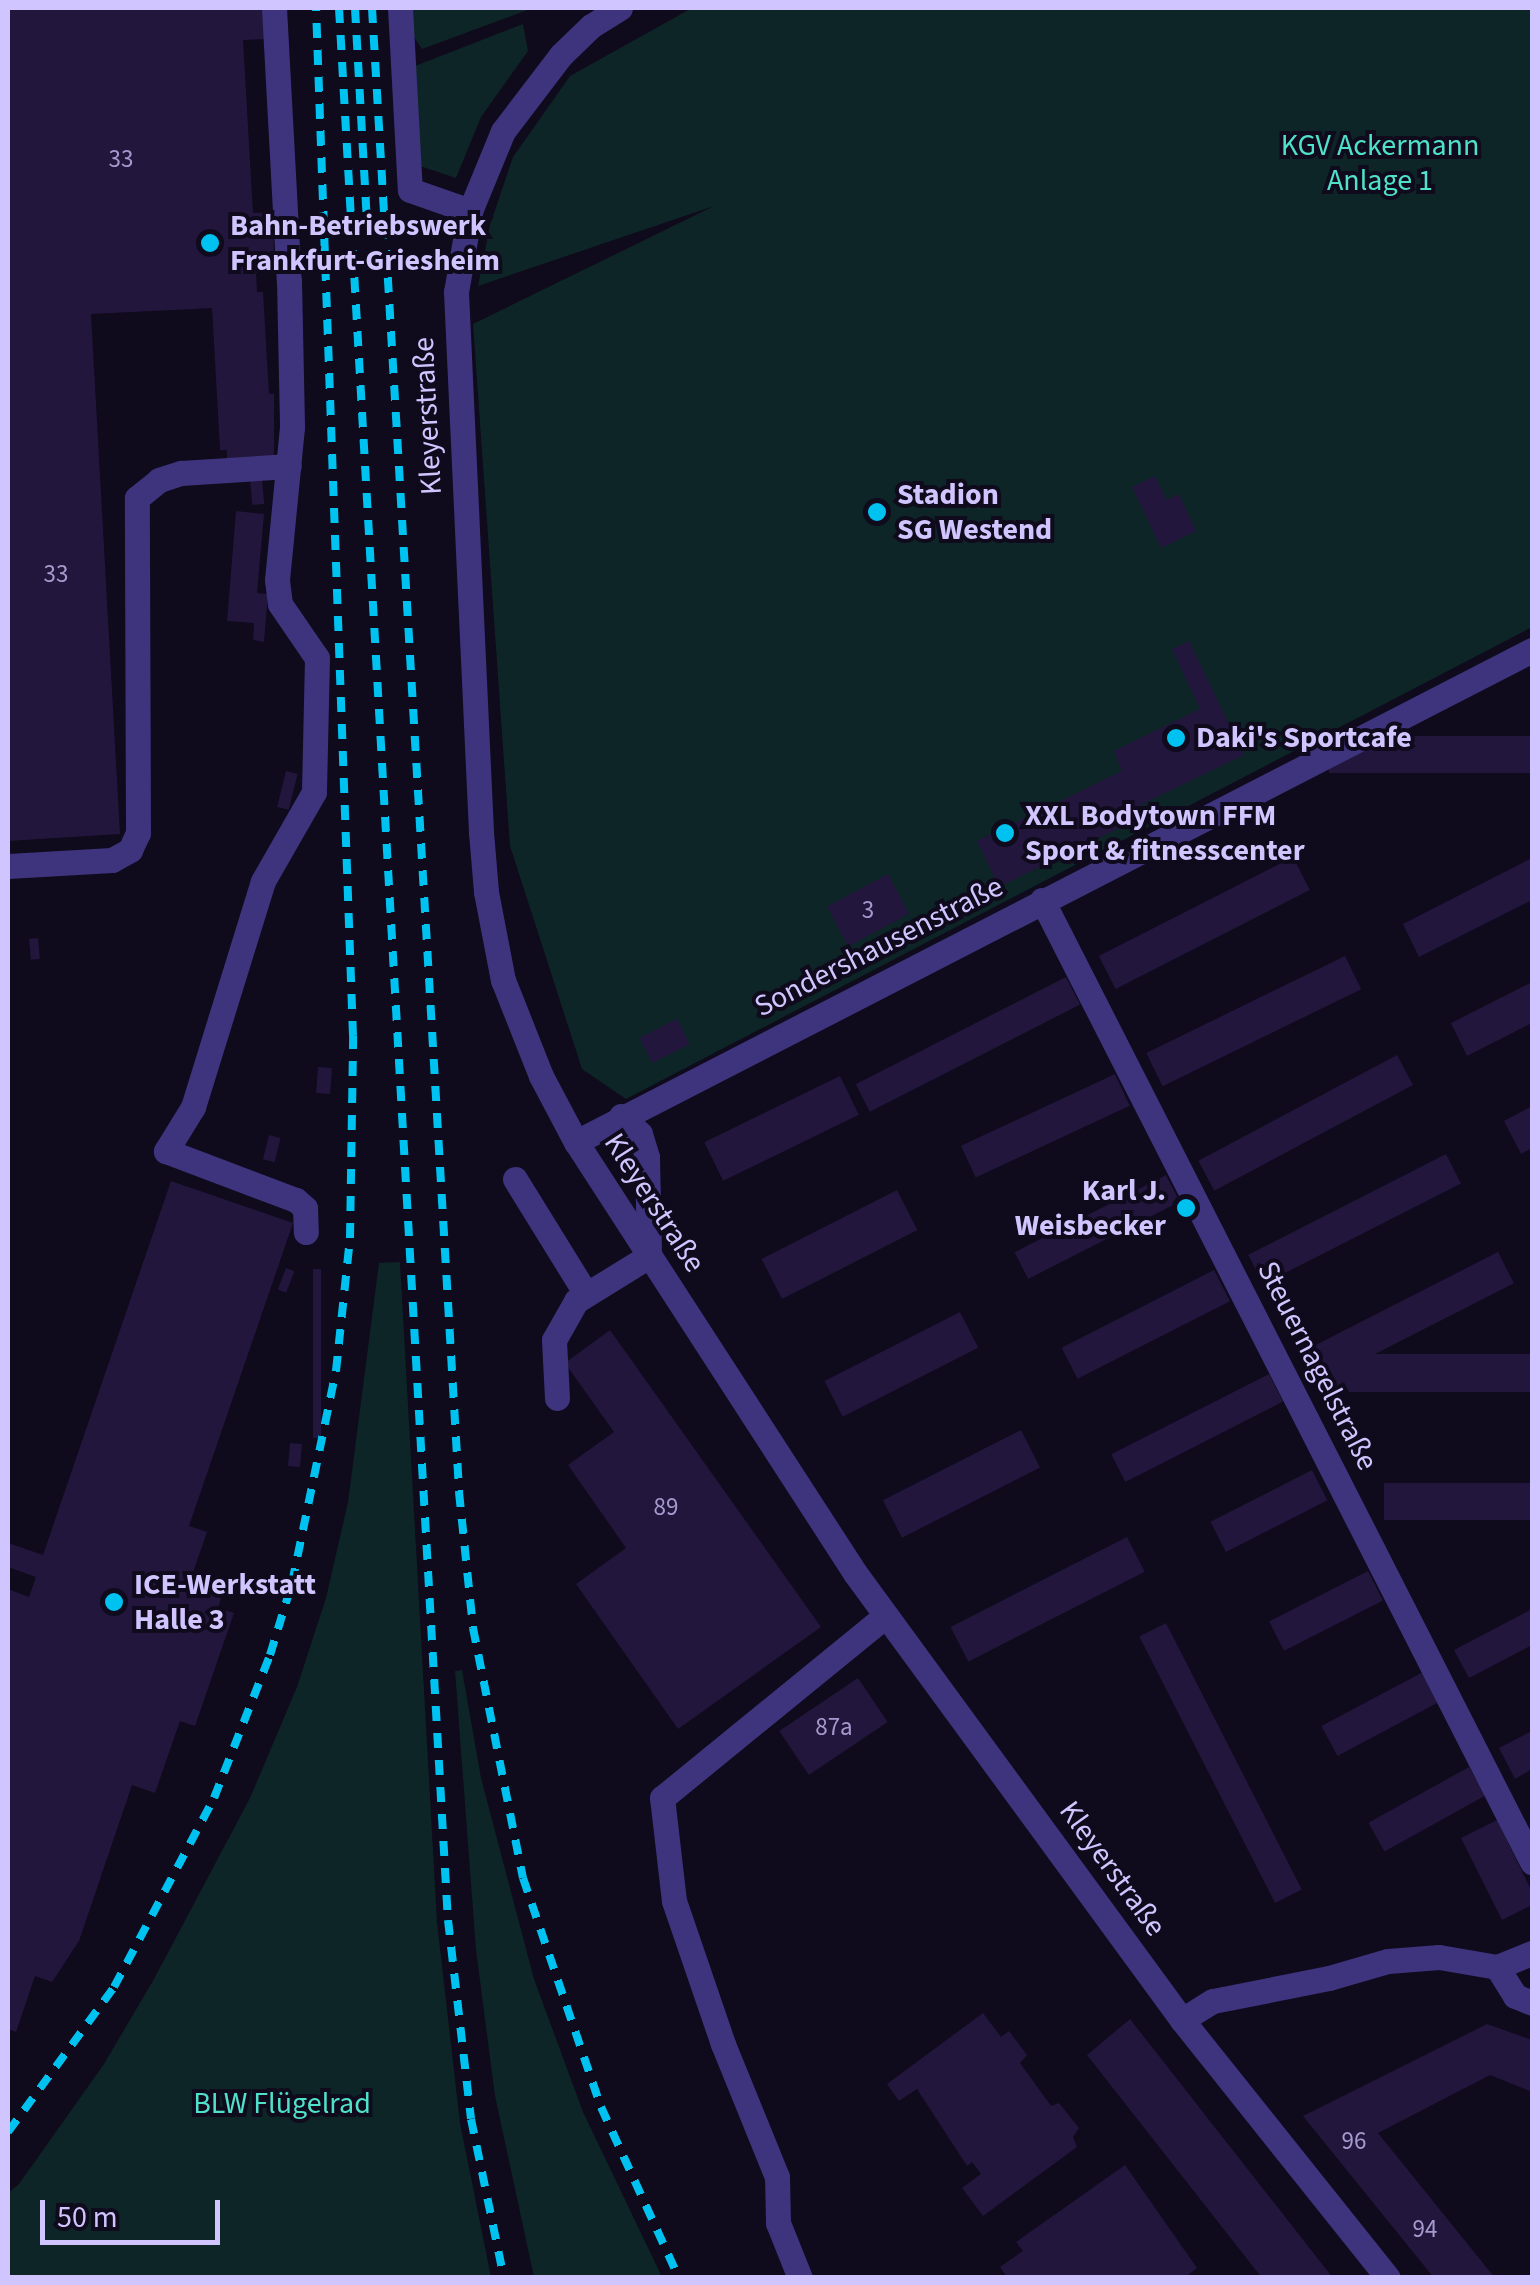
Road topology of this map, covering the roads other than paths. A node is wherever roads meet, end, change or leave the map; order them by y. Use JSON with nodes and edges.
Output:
{"nodes":[{"id":1,"x":274,"y":8,"type":"edge"},
{"id":2,"x":400,"y":8,"type":"edge"},
{"id":3,"x":620,"y":8,"type":"edge"},
{"id":4,"x":470,"y":211,"type":"junction"},
{"id":5,"x":289,"y":466,"type":"junction"},
{"id":6,"x":1532,"y":650,"type":"edge"},
{"id":7,"x":8,"y":866,"type":"edge"},
{"id":8,"x":1042,"y":900,"type":"junction"},
{"id":9,"x":620,"y":1116,"type":"junction"},
{"id":10,"x":576,"y":1142,"type":"junction"},
{"id":11,"x":515,"y":1179,"type":"dead end"},
{"id":12,"x":306,"y":1232,"type":"dead end"},
{"id":13,"x":649,"y":1256,"type":"junction"},
{"id":14,"x":586,"y":1294,"type":"junction"},
{"id":15,"x":557,"y":1398,"type":"dead end"},
{"id":16,"x":885,"y":1616,"type":"junction"},
{"id":17,"x":1532,"y":1862,"type":"edge"},
{"id":18,"x":1532,"y":1953,"type":"edge"},
{"id":19,"x":1497,"y":1967,"type":"junction"},
{"id":20,"x":1532,"y":2003,"type":"edge"},
{"id":21,"x":1182,"y":2020,"type":"junction"},
{"id":22,"x":800,"y":2278,"type":"edge"},
{"id":23,"x":1388,"y":2278,"type":"edge"}],
"edges":[{"from":1,"to":5,"type":"street"},
{"from":2,"to":4,"type":"street"},
{"from":3,"to":4,"type":"street","name":"Kleyerstraße"},
{"from":4,"to":10,"type":"street","name":"Kleyerstraße"},
{"from":5,"to":7,"type":"street"},
{"from":5,"to":12,"type":"street"},
{"from":6,"to":8,"type":"street","name":"Sondershausenstraße"},
{"from":8,"to":9,"type":"street","name":"Sondershausenstraße"},
{"from":8,"to":17,"type":"street","name":"Steuernagelstraße"},
{"from":9,"to":10,"type":"street","name":"Sondershausenstraße"},
{"from":9,"to":13,"type":"street"},
{"from":10,"to":13,"type":"street","name":"Kleyerstraße"},
{"from":11,"to":14,"type":"street"},
{"from":13,"to":14,"type":"street"},
{"from":13,"to":16,"type":"street","name":"Kleyerstraße"},
{"from":14,"to":15,"type":"street"},
{"from":16,"to":21,"type":"street","name":"Kleyerstraße"},
{"from":16,"to":22,"type":"street"},
{"from":18,"to":19,"type":"street"},
{"from":19,"to":20,"type":"street"},
{"from":19,"to":21,"type":"street"},
{"from":21,"to":23,"type":"street","name":"Kleyerstraße"}]}
